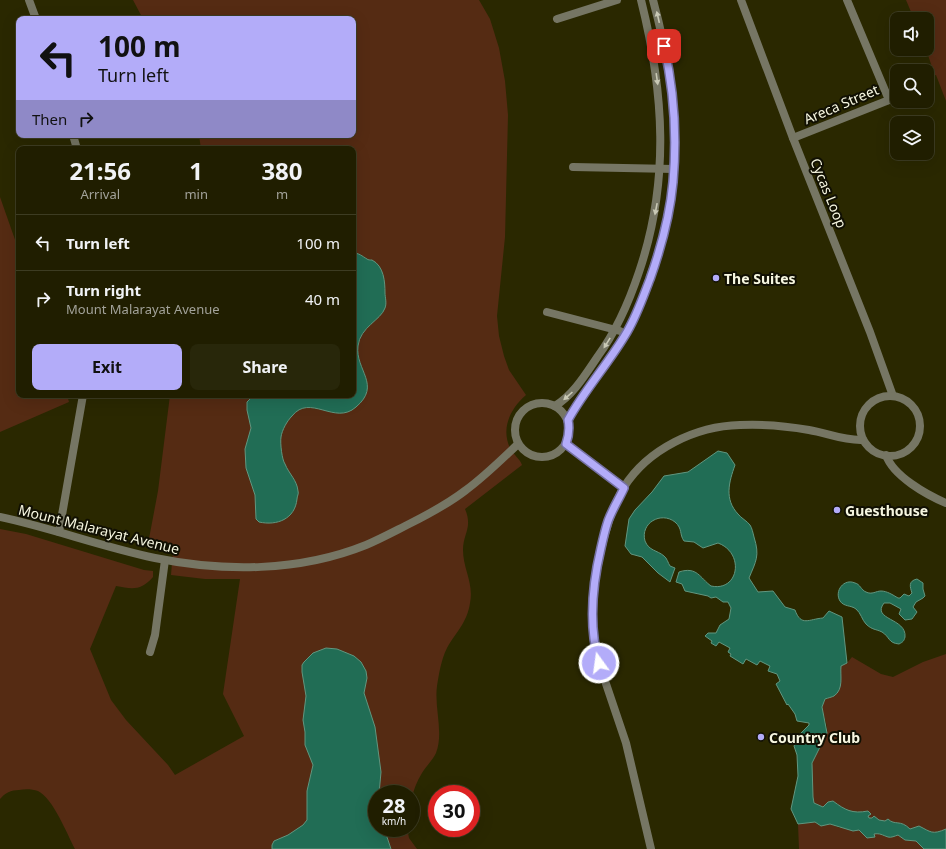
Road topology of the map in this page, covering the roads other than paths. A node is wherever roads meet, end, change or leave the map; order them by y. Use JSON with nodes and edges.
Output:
{"nodes":[{"id":1,"x":29,"y":0,"type":"edge"},
{"id":2,"x":617,"y":0,"type":"edge"},
{"id":3,"x":641,"y":0,"type":"edge"},
{"id":4,"x":654,"y":0,"type":"edge"},
{"id":5,"x":741,"y":0,"type":"edge"},
{"id":6,"x":847,"y":0,"type":"edge"},
{"id":7,"x":35,"y":16,"type":"edge"},
{"id":8,"x":557,"y":19,"type":"dead end"},
{"id":9,"x":890,"y":93,"type":"edge"},
{"id":10,"x":890,"y":100,"type":"edge"},
{"id":11,"x":794,"y":138,"type":"junction"},
{"id":12,"x":573,"y":167,"type":"dead end"},
{"id":13,"x":660,"y":168,"type":"junction"},
{"id":14,"x":674,"y":169,"type":"junction"},
{"id":15,"x":547,"y":312,"type":"dead end"},
{"id":16,"x":615,"y":329,"type":"junction"},
{"id":17,"x":627,"y":332,"type":"junction"},
{"id":18,"x":893,"y":396,"type":"junction"},
{"id":19,"x":82,"y":398,"type":"edge"},
{"id":20,"x":555,"y":406,"type":"junction"},
{"id":21,"x":568,"y":420,"type":"junction"},
{"id":22,"x":863,"y":440,"type":"junction"},
{"id":23,"x":518,"y":444,"type":"junction"},
{"id":24,"x":566,"y":444,"type":"junction"},
{"id":25,"x":886,"y":456,"type":"junction"},
{"id":26,"x":624,"y":488,"type":"junction"},
{"id":27,"x":946,"y":503,"type":"edge"},
{"id":28,"x":0,"y":517,"type":"edge"},
{"id":29,"x":59,"y":532,"type":"junction"},
{"id":30,"x":165,"y":560,"type":"junction"},
{"id":31,"x":150,"y":652,"type":"dead end"},
{"id":32,"x":651,"y":849,"type":"edge"}],
"edges":[{"from":1,"to":7,"type":"street"},
{"from":2,"to":8,"type":"street"},
{"from":3,"to":13,"type":"street","one_way":true},
{"from":14,"to":4,"type":"street","one_way":true},
{"from":5,"to":11,"type":"street","name":"Cycas Loop"},
{"from":6,"to":9,"type":"street","name":"Areca Street"},
{"from":10,"to":11,"type":"street","name":"Areca Street"},
{"from":11,"to":18,"type":"street","name":"Cycas Loop"},
{"from":12,"to":13,"type":"street"},
{"from":13,"to":14,"type":"street"},
{"from":13,"to":16,"type":"street","one_way":true},
{"from":14,"to":17,"type":"street"},
{"from":15,"to":16,"type":"street"},
{"from":16,"to":17,"type":"street"},
{"from":16,"to":20,"type":"street","one_way":true},
{"from":17,"to":21,"type":"street"},
{"from":18,"to":22,"type":"street"},
{"from":18,"to":25,"type":"street"},
{"from":19,"to":29,"type":"street"},
{"from":20,"to":21,"type":"street"},
{"from":20,"to":23,"type":"street"},
{"from":21,"to":24,"type":"street"},
{"from":22,"to":25,"type":"street"},
{"from":22,"to":26,"type":"street"},
{"from":23,"to":24,"type":"street"},
{"from":23,"to":30,"type":"street","name":"Mount Malarayat Avenue"},
{"from":24,"to":26,"type":"street"},
{"from":25,"to":27,"type":"street"},
{"from":26,"to":32,"type":"street"},
{"from":28,"to":29,"type":"street","name":"Mount Malarayat Avenue"},
{"from":29,"to":30,"type":"street","name":"Mount Malarayat Avenue"},
{"from":30,"to":31,"type":"street"}]}
